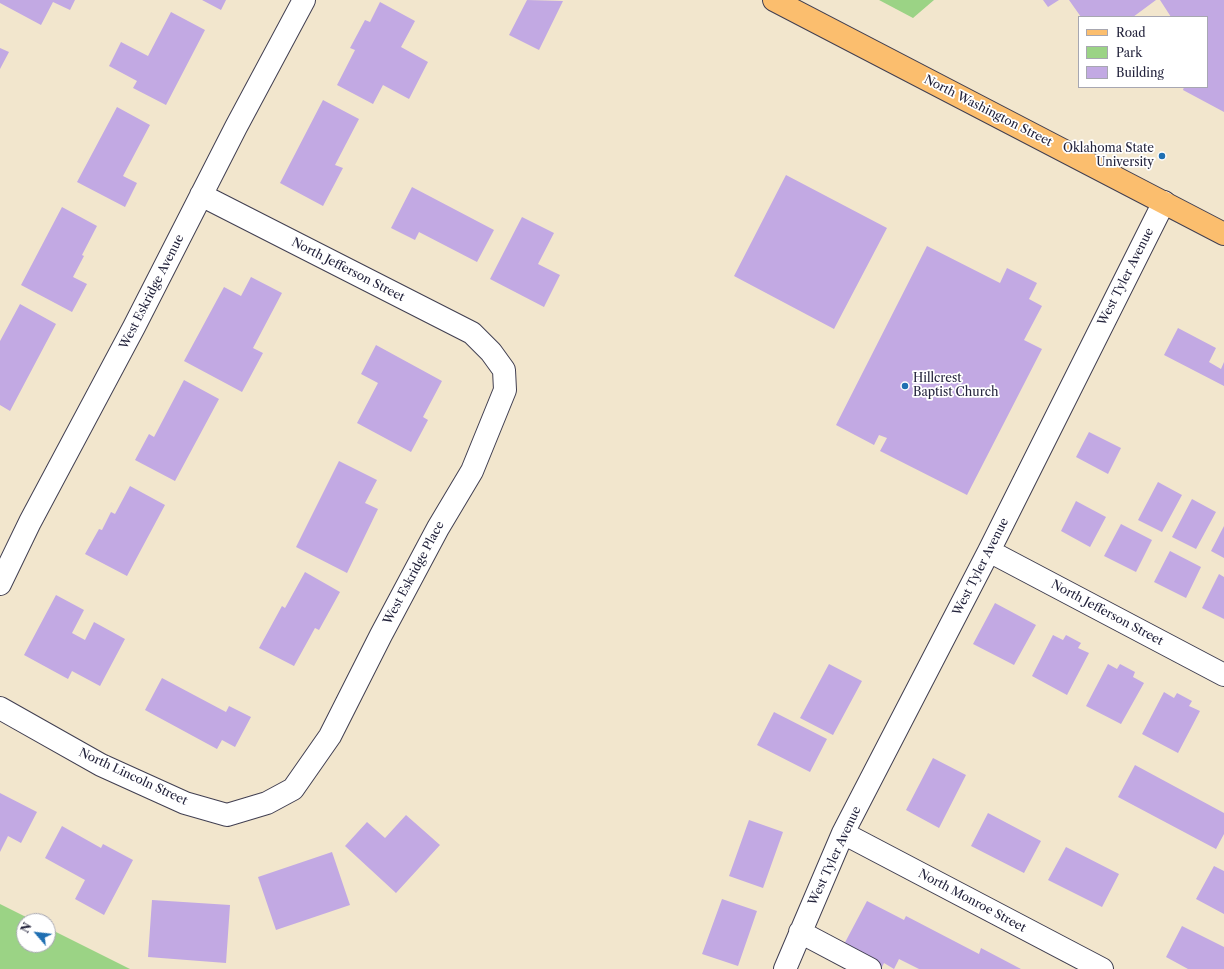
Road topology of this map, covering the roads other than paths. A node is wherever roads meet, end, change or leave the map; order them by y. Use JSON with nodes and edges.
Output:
{"nodes":[{"id":1,"x":304,"y":0,"type":"edge"},
{"id":2,"x":774,"y":0,"type":"edge"},
{"id":3,"x":201,"y":195,"type":"junction"},
{"id":4,"x":1164,"y":202,"type":"junction"},
{"id":5,"x":1224,"y":234,"type":"edge"},
{"id":6,"x":491,"y":352,"type":"joint"},
{"id":7,"x":989,"y":551,"type":"junction"},
{"id":8,"x":0,"y":584,"type":"edge"},
{"id":9,"x":1224,"y":675,"type":"edge"},
{"id":10,"x":0,"y":708,"type":"edge"},
{"id":11,"x":293,"y":788,"type":"joint"},
{"id":12,"x":843,"y":833,"type":"junction"},
{"id":13,"x":800,"y":932,"type":"junction"},
{"id":14,"x":785,"y":969,"type":"edge"},
{"id":15,"x":870,"y":969,"type":"edge"},
{"id":16,"x":1102,"y":969,"type":"edge"}],
"edges":[{"from":1,"to":3,"type":"street","name":"West Eskridge Avenue"},
{"from":2,"to":4,"type":"main road","name":"North Washington Street"},
{"from":3,"to":6,"type":"street","name":"North Jefferson Street"},
{"from":3,"to":8,"type":"street","name":"West Eskridge Avenue"},
{"from":4,"to":5,"type":"main road","name":"North Washington Street"},
{"from":4,"to":7,"type":"street","name":"West Tyler Avenue"},
{"from":6,"to":11,"type":"street","name":"West Eskridge Place"},
{"from":7,"to":9,"type":"street","name":"North Jefferson Street"},
{"from":7,"to":12,"type":"street","name":"West Tyler Avenue"},
{"from":10,"to":11,"type":"street","name":"North Lincoln Street"},
{"from":12,"to":13,"type":"street","name":"West Tyler Avenue"},
{"from":12,"to":16,"type":"street","name":"North Monroe Street"},
{"from":13,"to":14,"type":"street"},
{"from":13,"to":15,"type":"street"}]}
